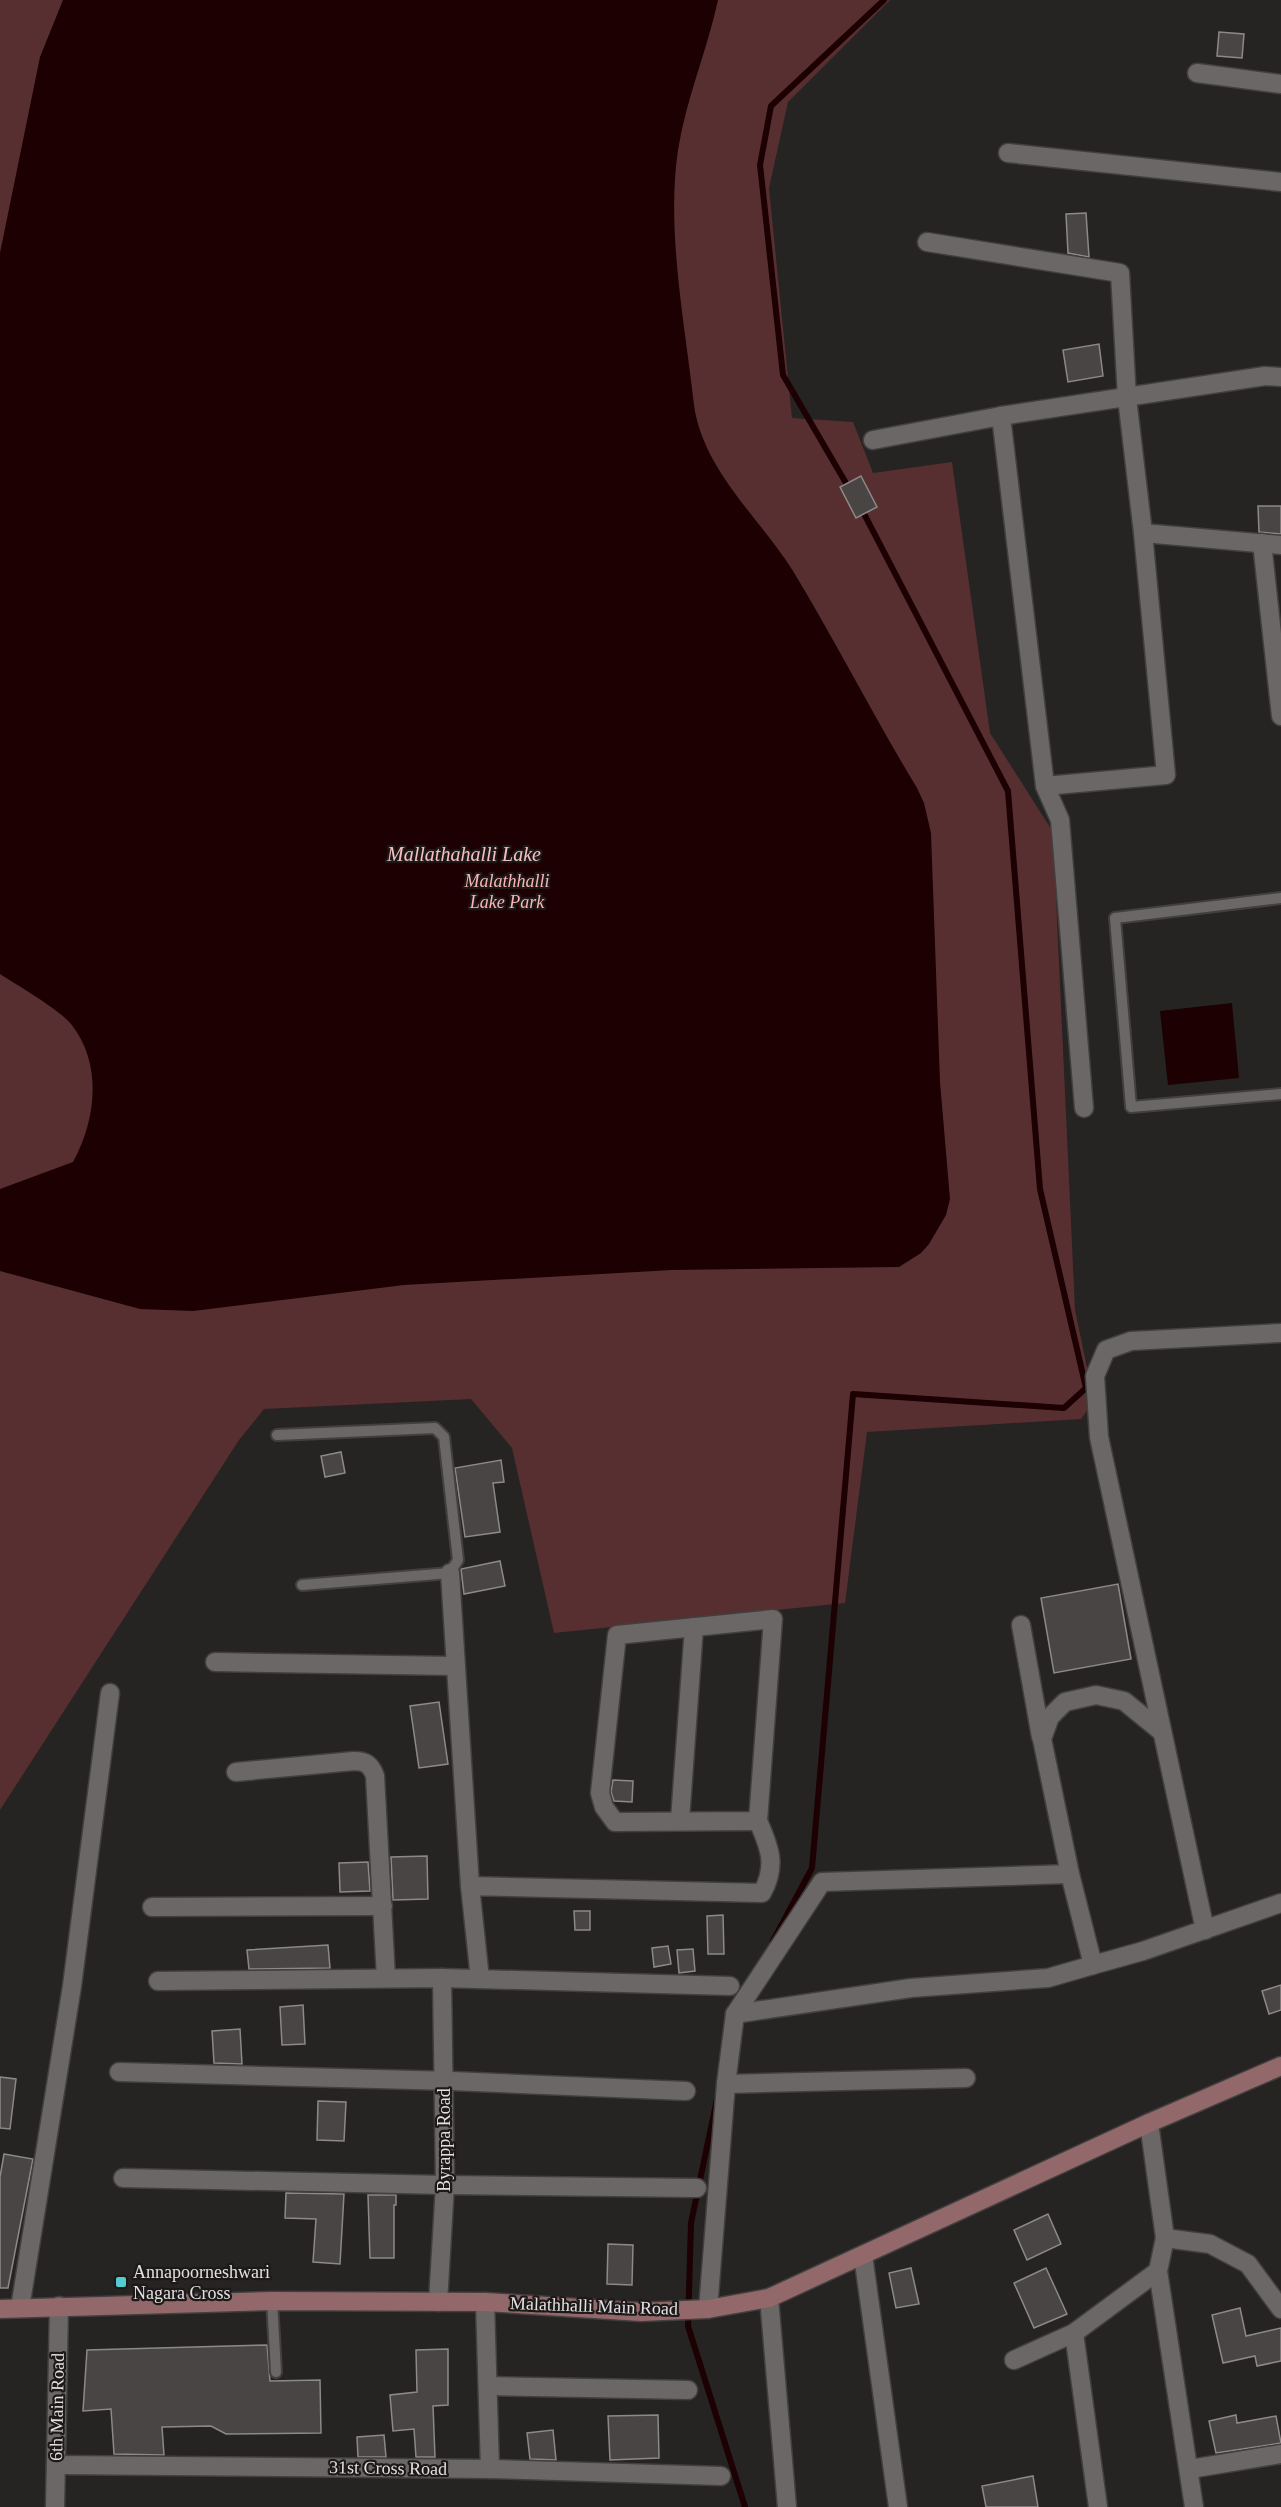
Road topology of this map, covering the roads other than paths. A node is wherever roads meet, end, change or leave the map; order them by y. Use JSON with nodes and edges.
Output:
{"nodes":[{"id":1,"x":1197,"y":73,"type":"dead end"},
{"id":2,"x":1281,"y":84,"type":"edge"},
{"id":3,"x":1008,"y":153,"type":"dead end"},
{"id":4,"x":1281,"y":182,"type":"edge"},
{"id":5,"x":927,"y":242,"type":"dead end"},
{"id":6,"x":1281,"y":377,"type":"edge"},
{"id":7,"x":1127,"y":398,"type":"junction"},
{"id":8,"x":1001,"y":416,"type":"junction"},
{"id":9,"x":873,"y":440,"type":"dead end"},
{"id":10,"x":1143,"y":533,"type":"junction"},
{"id":11,"x":1262,"y":543,"type":"junction"},
{"id":12,"x":1281,"y":545,"type":"edge"},
{"id":13,"x":1281,"y":716,"type":"edge"},
{"id":14,"x":1045,"y":786,"type":"junction"},
{"id":15,"x":1281,"y":898,"type":"edge"},
{"id":16,"x":1281,"y":1094,"type":"edge"},
{"id":17,"x":1084,"y":1108,"type":"dead end"},
{"id":18,"x":1281,"y":1333,"type":"edge"},
{"id":19,"x":277,"y":1436,"type":"dead end"},
{"id":20,"x":450,"y":1573,"type":"junction"},
{"id":21,"x":302,"y":1585,"type":"dead end"},
{"id":22,"x":1021,"y":1625,"type":"dead end"},
{"id":23,"x":693,"y":1627,"type":"junction"},
{"id":24,"x":215,"y":1662,"type":"dead end"},
{"id":25,"x":454,"y":1665,"type":"junction"},
{"id":26,"x":110,"y":1693,"type":"dead end"},
{"id":27,"x":1162,"y":1732,"type":"junction"},
{"id":28,"x":1042,"y":1738,"type":"junction"},
{"id":29,"x":236,"y":1772,"type":"dead end"},
{"id":30,"x":680,"y":1820,"type":"junction"},
{"id":31,"x":758,"y":1821,"type":"junction"},
{"id":32,"x":1070,"y":1874,"type":"junction"},
{"id":33,"x":470,"y":1886,"type":"junction"},
{"id":34,"x":1281,"y":1903,"type":"edge"},
{"id":35,"x":383,"y":1906,"type":"junction"},
{"id":36,"x":152,"y":1907,"type":"dead end"},
{"id":37,"x":1205,"y":1930,"type":"junction"},
{"id":38,"x":1093,"y":1965,"type":"junction"},
{"id":39,"x":386,"y":1978,"type":"junction"},
{"id":40,"x":442,"y":1978,"type":"junction"},
{"id":41,"x":480,"y":1979,"type":"junction"},
{"id":42,"x":158,"y":1981,"type":"dead end"},
{"id":43,"x":730,"y":1986,"type":"dead end"},
{"id":44,"x":735,"y":2014,"type":"junction"},
{"id":45,"x":1281,"y":2066,"type":"edge"},
{"id":46,"x":119,"y":2072,"type":"dead end"},
{"id":47,"x":966,"y":2078,"type":"dead end"},
{"id":48,"x":444,"y":2081,"type":"junction"},
{"id":49,"x":726,"y":2084,"type":"junction"},
{"id":50,"x":686,"y":2091,"type":"dead end"},
{"id":51,"x":1149,"y":2123,"type":"junction"},
{"id":52,"x":123,"y":2178,"type":"dead end"},
{"id":53,"x":446,"y":2186,"type":"junction"},
{"id":54,"x":697,"y":2187,"type":"dead end"},
{"id":55,"x":1165,"y":2238,"type":"junction"},
{"id":56,"x":863,"y":2255,"type":"junction"},
{"id":57,"x":1158,"y":2271,"type":"junction"},
{"id":58,"x":769,"y":2298,"type":"junction"},
{"id":59,"x":272,"y":2301,"type":"junction"},
{"id":60,"x":438,"y":2302,"type":"junction"},
{"id":61,"x":484,"y":2302,"type":"junction"},
{"id":62,"x":1279,"y":2302,"type":"edge"},
{"id":63,"x":59,"y":2306,"type":"junction"},
{"id":64,"x":20,"y":2308,"type":"junction"},
{"id":65,"x":0,"y":2309,"type":"edge"},
{"id":66,"x":708,"y":2309,"type":"junction"},
{"id":67,"x":1074,"y":2333,"type":"junction"},
{"id":68,"x":1014,"y":2360,"type":"dead end"},
{"id":69,"x":276,"y":2372,"type":"dead end"},
{"id":70,"x":488,"y":2386,"type":"junction"},
{"id":71,"x":688,"y":2390,"type":"dead end"},
{"id":72,"x":1281,"y":2454,"type":"edge"},
{"id":73,"x":56,"y":2465,"type":"junction"},
{"id":74,"x":490,"y":2469,"type":"junction"},
{"id":75,"x":1190,"y":2469,"type":"junction"},
{"id":76,"x":721,"y":2476,"type":"dead end"},
{"id":77,"x":55,"y":2507,"type":"edge"},
{"id":78,"x":787,"y":2507,"type":"edge"},
{"id":79,"x":898,"y":2507,"type":"edge"},
{"id":80,"x":1098,"y":2507,"type":"edge"},
{"id":81,"x":1194,"y":2507,"type":"edge"}],
"edges":[{"from":1,"to":2,"type":"street"},
{"from":3,"to":4,"type":"street"},
{"from":5,"to":7,"type":"street"},
{"from":6,"to":7,"type":"street"},
{"from":7,"to":8,"type":"street"},
{"from":7,"to":10,"type":"street"},
{"from":8,"to":9,"type":"street"},
{"from":8,"to":14,"type":"street"},
{"from":10,"to":11,"type":"street"},
{"from":10,"to":14,"type":"street"},
{"from":11,"to":12,"type":"street"},
{"from":11,"to":13,"type":"street"},
{"from":14,"to":17,"type":"street"},
{"from":15,"to":16,"type":"lane"},
{"from":18,"to":27,"type":"street"},
{"from":19,"to":20,"type":"lane"},
{"from":20,"to":21,"type":"lane"},
{"from":20,"to":25,"type":"street"},
{"from":22,"to":28,"type":"street"},
{"from":23,"to":30,"type":"street"},
{"from":23,"to":30,"type":"street"},
{"from":23,"to":31,"type":"street"},
{"from":24,"to":25,"type":"street"},
{"from":25,"to":33,"type":"street"},
{"from":26,"to":64,"type":"street"},
{"from":27,"to":28,"type":"street"},
{"from":27,"to":37,"type":"street"},
{"from":28,"to":32,"type":"street"},
{"from":29,"to":35,"type":"street"},
{"from":30,"to":31,"type":"street"},
{"from":31,"to":33,"type":"street"},
{"from":32,"to":38,"type":"street"},
{"from":32,"to":44,"type":"street"},
{"from":33,"to":41,"type":"street"},
{"from":34,"to":37,"type":"street"},
{"from":35,"to":36,"type":"street"},
{"from":35,"to":39,"type":"street"},
{"from":37,"to":38,"type":"street"},
{"from":38,"to":44,"type":"street"},
{"from":39,"to":40,"type":"street"},
{"from":39,"to":42,"type":"street"},
{"from":40,"to":41,"type":"street"},
{"from":40,"to":48,"type":"street","name":"Byrappa Road"},
{"from":41,"to":43,"type":"street"},
{"from":44,"to":49,"type":"street"},
{"from":45,"to":51,"type":"main road","name":"Malathhalli Main Road"},
{"from":46,"to":48,"type":"street"},
{"from":47,"to":49,"type":"street"},
{"from":48,"to":50,"type":"street"},
{"from":48,"to":53,"type":"street","name":"Byrappa Road"},
{"from":49,"to":66,"type":"street"},
{"from":51,"to":55,"type":"street"},
{"from":51,"to":56,"type":"main road","name":"Malathhalli Main Road"},
{"from":52,"to":53,"type":"street"},
{"from":53,"to":54,"type":"street"},
{"from":53,"to":60,"type":"street","name":"Byrappa Road"},
{"from":55,"to":57,"type":"street"},
{"from":55,"to":62,"type":"street"},
{"from":56,"to":58,"type":"main road","name":"Malathhalli Main Road"},
{"from":56,"to":79,"type":"street"},
{"from":57,"to":67,"type":"street"},
{"from":57,"to":75,"type":"street"},
{"from":58,"to":66,"type":"main road","name":"Malathhalli Main Road"},
{"from":58,"to":78,"type":"street"},
{"from":59,"to":60,"type":"main road","name":"Malathhalli Main Road"},
{"from":59,"to":63,"type":"main road","name":"Malathhalli Main Road"},
{"from":59,"to":69,"type":"lane"},
{"from":60,"to":61,"type":"main road","name":"Malathhalli Main Road"},
{"from":61,"to":66,"type":"main road","name":"Malathhalli Main Road"},
{"from":61,"to":70,"type":"street"},
{"from":63,"to":64,"type":"main road","name":"Malathhalli Main Road"},
{"from":63,"to":73,"type":"street","name":"6th Main Road"},
{"from":64,"to":65,"type":"main road","name":"Malathhalli Main Road"},
{"from":67,"to":68,"type":"street"},
{"from":67,"to":80,"type":"street"},
{"from":70,"to":71,"type":"street"},
{"from":70,"to":74,"type":"street"},
{"from":72,"to":75,"type":"street"},
{"from":73,"to":74,"type":"street","name":"31st Cross Road"},
{"from":73,"to":77,"type":"street","name":"6th Main Road"},
{"from":74,"to":76,"type":"street","name":"31st Cross Road"},
{"from":75,"to":81,"type":"street"}]}
